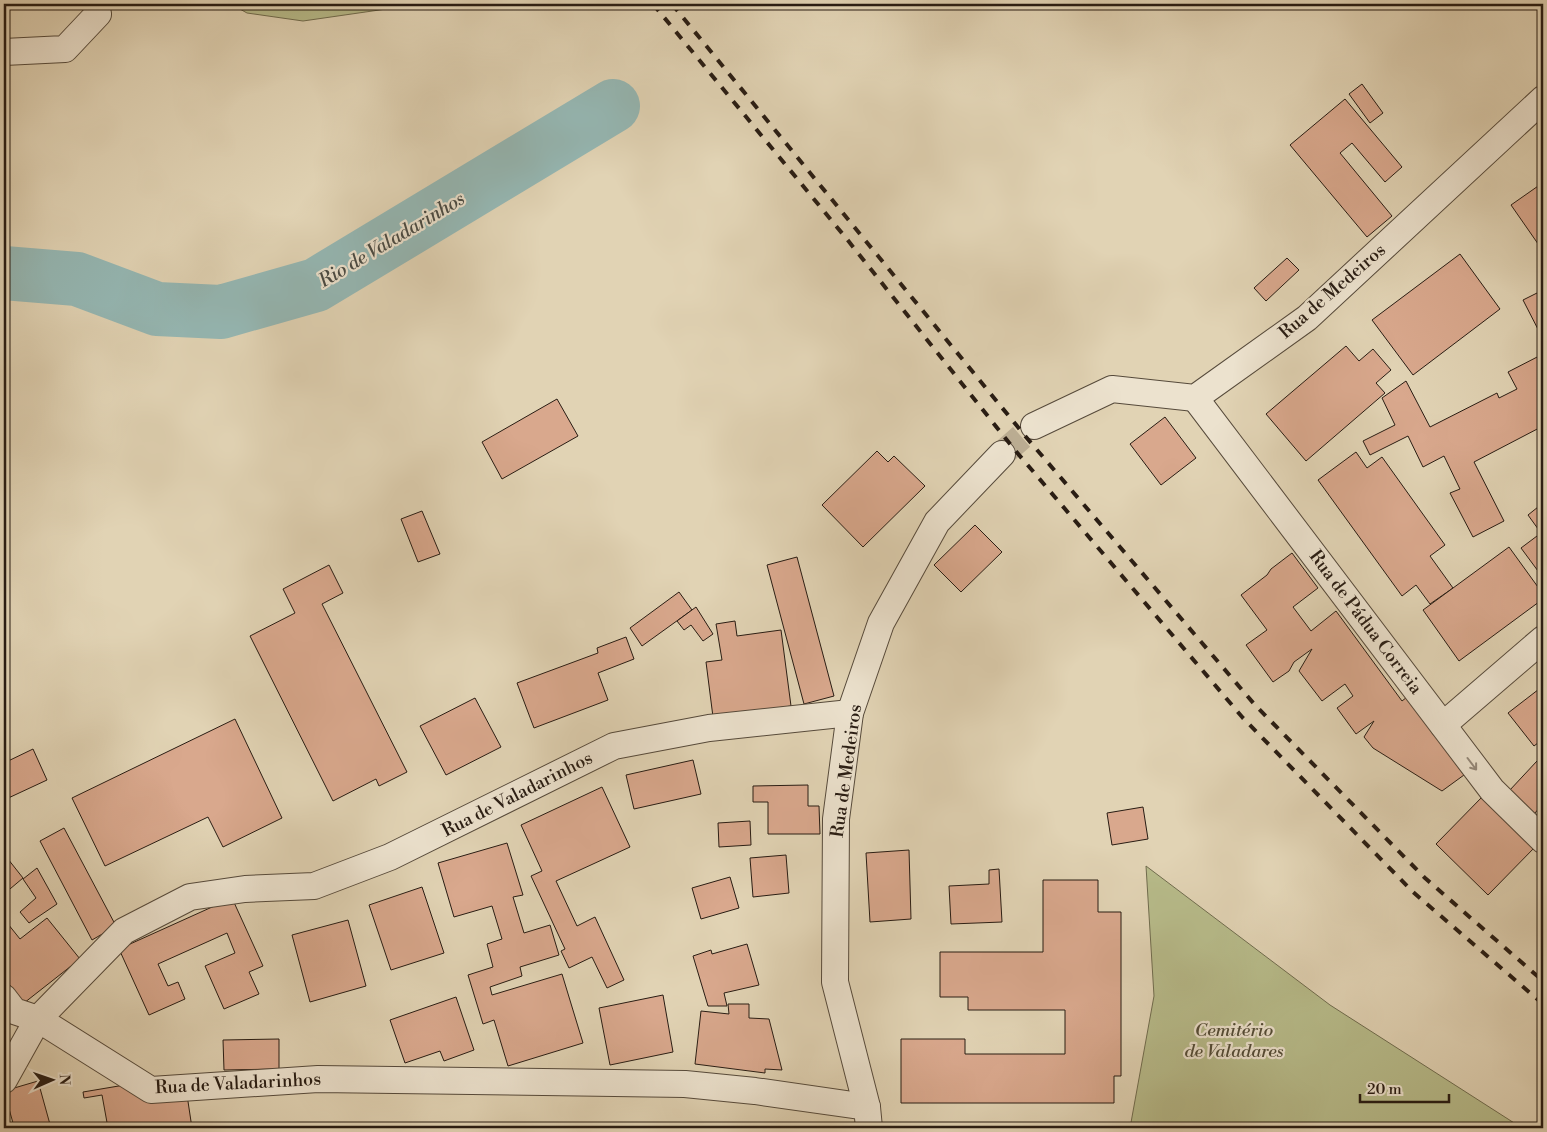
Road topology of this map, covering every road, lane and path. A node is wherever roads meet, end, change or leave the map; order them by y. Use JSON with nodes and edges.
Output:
{"nodes":[{"id":1,"x":96,"y":4,"type":"edge"},
{"id":2,"x":4,"y":52,"type":"edge"},
{"id":3,"x":1543,"y":99,"type":"edge"},
{"id":4,"x":1195,"y":398,"type":"junction"},
{"id":5,"x":1034,"y":426,"type":"tunnel mouth"},
{"id":6,"x":1002,"y":454,"type":"tunnel mouth"},
{"id":7,"x":1543,"y":639,"type":"edge"},
{"id":8,"x":850,"y":713,"type":"junction"},
{"id":9,"x":1443,"y":725,"type":"junction"},
{"id":10,"x":1543,"y":840,"type":"edge"},
{"id":11,"x":4,"y":998,"type":"edge"},
{"id":12,"x":38,"y":1019,"type":"junction"},
{"id":13,"x":4,"y":1080,"type":"edge"},
{"id":14,"x":868,"y":1118,"type":"edge"}],
"edges":[{"from":1,"to":2,"type":"street"},
{"from":3,"to":4,"type":"street","name":"Rua de Medeiros"},
{"from":4,"to":5,"type":"street"},
{"from":4,"to":9,"type":"street","name":"Rua de Pádua Correia"},
{"from":6,"to":8,"type":"street","name":"Rua de Medeiros"},
{"from":7,"to":9,"type":"street"},
{"from":8,"to":12,"type":"street","name":"Rua de Valadarinhos"},
{"from":8,"to":14,"type":"street","name":"Rua de Medeiros"},
{"from":9,"to":10,"type":"street","name":"Rua de Pádua Correia","one_way":true},
{"from":11,"to":12,"type":"street"},
{"from":12,"to":13,"type":"street"},
{"from":12,"to":14,"type":"street","name":"Rua de Valadarinhos"}]}
